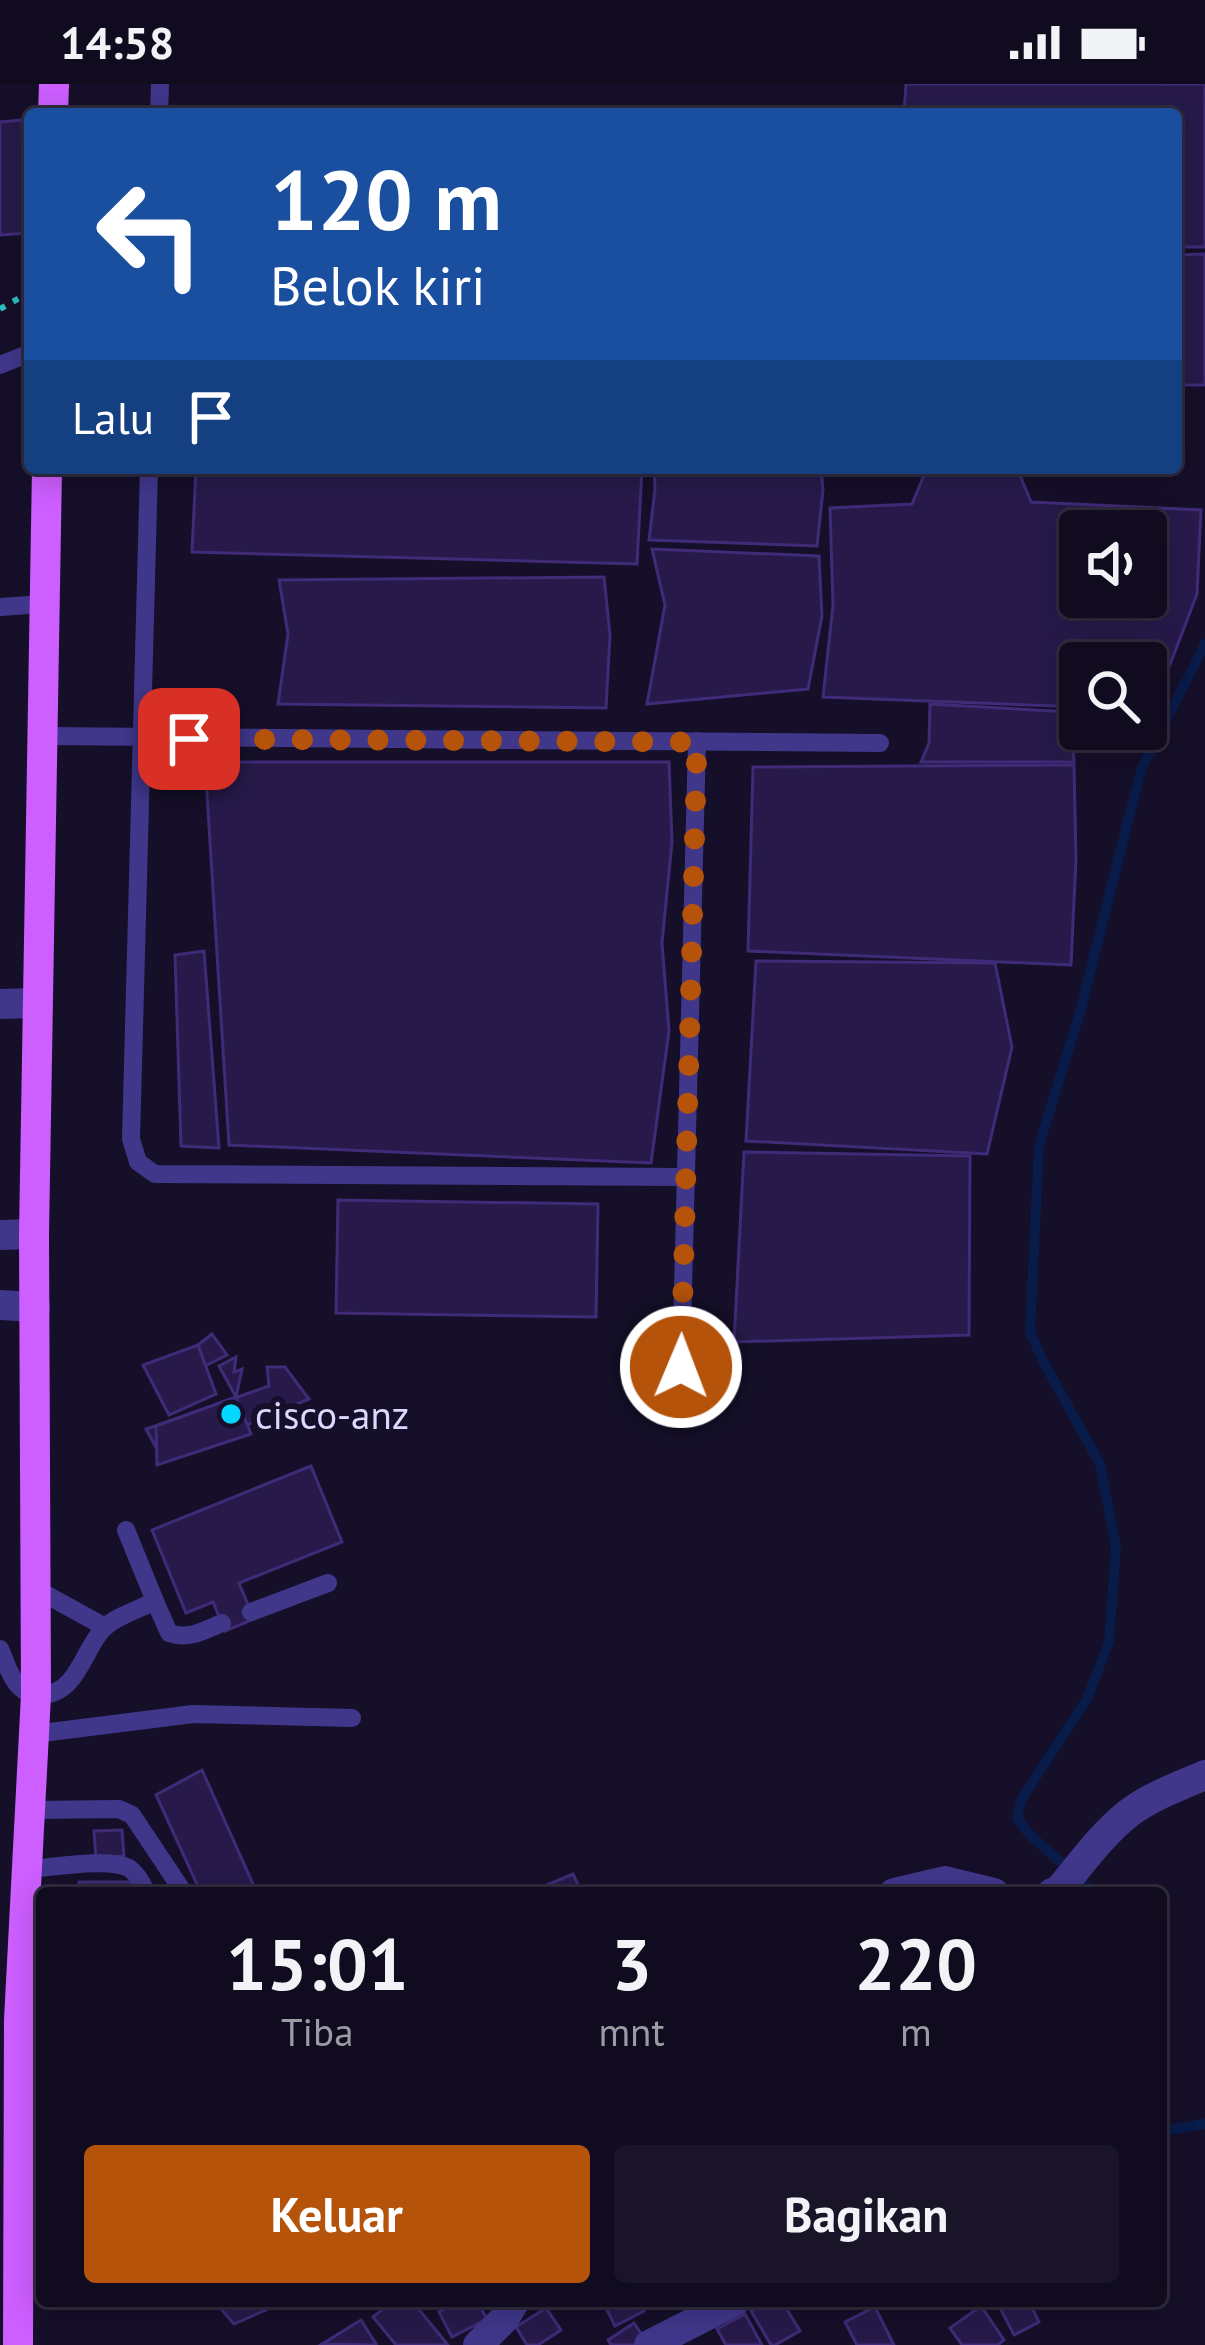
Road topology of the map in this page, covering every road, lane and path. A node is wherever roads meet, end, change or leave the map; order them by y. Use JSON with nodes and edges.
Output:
{"nodes":[{"id":1,"x":46,"y":474,"type":"edge"},
{"id":2,"x":149,"y":474,"type":"edge"},
{"id":3,"x":20,"y":605,"type":"edge"},
{"id":4,"x":42,"y":736,"type":"junction"},
{"id":5,"x":142,"y":739,"type":"junction"},
{"id":6,"x":697,"y":742,"type":"junction"},
{"id":7,"x":880,"y":743,"type":"dead end"},
{"id":8,"x":37,"y":1003,"type":"junction"},
{"id":9,"x":0,"y":1004,"type":"edge"},
{"id":10,"x":686,"y":1177,"type":"junction"},
{"id":11,"x":34,"y":1234,"type":"junction"},
{"id":12,"x":1,"y":1235,"type":"edge"},
{"id":13,"x":0,"y":1305,"type":"edge"},
{"id":14,"x":35,"y":1307,"type":"junction"},
{"id":15,"x":681,"y":1367,"type":"dead end"},
{"id":16,"x":126,"y":1530,"type":"dead end"},
{"id":17,"x":328,"y":1583,"type":"dead end"},
{"id":18,"x":36,"y":1589,"type":"junction"},
{"id":19,"x":155,"y":1601,"type":"junction"},
{"id":20,"x":251,"y":1612,"type":"dead end"},
{"id":21,"x":222,"y":1624,"type":"dead end"},
{"id":22,"x":105,"y":1627,"type":"junction"},
{"id":23,"x":0,"y":1649,"type":"edge"},
{"id":24,"x":36,"y":1696,"type":"junction"},
{"id":25,"x":352,"y":1718,"type":"dead end"},
{"id":26,"x":34,"y":1734,"type":"junction"},
{"id":27,"x":1205,"y":1775,"type":"edge"},
{"id":28,"x":30,"y":1810,"type":"junction"},
{"id":29,"x":27,"y":1869,"type":"junction"},
{"id":30,"x":143,"y":1887,"type":"edge"},
{"id":31,"x":180,"y":1887,"type":"edge"},
{"id":32,"x":920,"y":1887,"type":"edge"},
{"id":33,"x":970,"y":1887,"type":"edge"},
{"id":34,"x":1059,"y":1887,"type":"edge"},
{"id":35,"x":9,"y":2024,"type":"edge"},
{"id":36,"x":9,"y":2116,"type":"edge"},
{"id":37,"x":9,"y":2260,"type":"edge"},
{"id":38,"x":511,"y":2307,"type":"edge"},
{"id":39,"x":723,"y":2307,"type":"edge"},
{"id":40,"x":18,"y":2345,"type":"edge"},
{"id":41,"x":478,"y":2345,"type":"edge"},
{"id":42,"x":649,"y":2345,"type":"edge"}],
"edges":[{"from":1,"to":3,"type":"main road"},
{"from":2,"to":5,"type":"lane"},
{"from":3,"to":4,"type":"main road"},
{"from":4,"to":5,"type":"lane"},
{"from":4,"to":8,"type":"main road"},
{"from":5,"to":6,"type":"lane"},
{"from":5,"to":10,"type":"lane"},
{"from":6,"to":7,"type":"lane"},
{"from":6,"to":10,"type":"lane"},
{"from":8,"to":9,"type":"street"},
{"from":8,"to":11,"type":"main road"},
{"from":10,"to":15,"type":"lane"},
{"from":11,"to":12,"type":"street"},
{"from":11,"to":14,"type":"main road"},
{"from":13,"to":14,"type":"street"},
{"from":14,"to":18,"type":"main road"},
{"from":16,"to":19,"type":"lane"},
{"from":17,"to":20,"type":"lane"},
{"from":18,"to":22,"type":"lane"},
{"from":18,"to":24,"type":"main road"},
{"from":19,"to":21,"type":"lane"},
{"from":19,"to":22,"type":"lane"},
{"from":22,"to":24,"type":"lane"},
{"from":23,"to":24,"type":"lane"},
{"from":24,"to":26,"type":"main road"},
{"from":25,"to":26,"type":"lane"},
{"from":26,"to":28,"type":"main road"},
{"from":27,"to":34,"type":"street"},
{"from":28,"to":29,"type":"main road"},
{"from":28,"to":31,"type":"lane"},
{"from":29,"to":30,"type":"lane"},
{"from":29,"to":35,"type":"main road"},
{"from":32,"to":33,"type":"street"},
{"from":35,"to":36,"type":"main road"},
{"from":36,"to":37,"type":"main road"},
{"from":37,"to":40,"type":"main road"},
{"from":38,"to":41,"type":"street"},
{"from":39,"to":42,"type":"street"}]}
